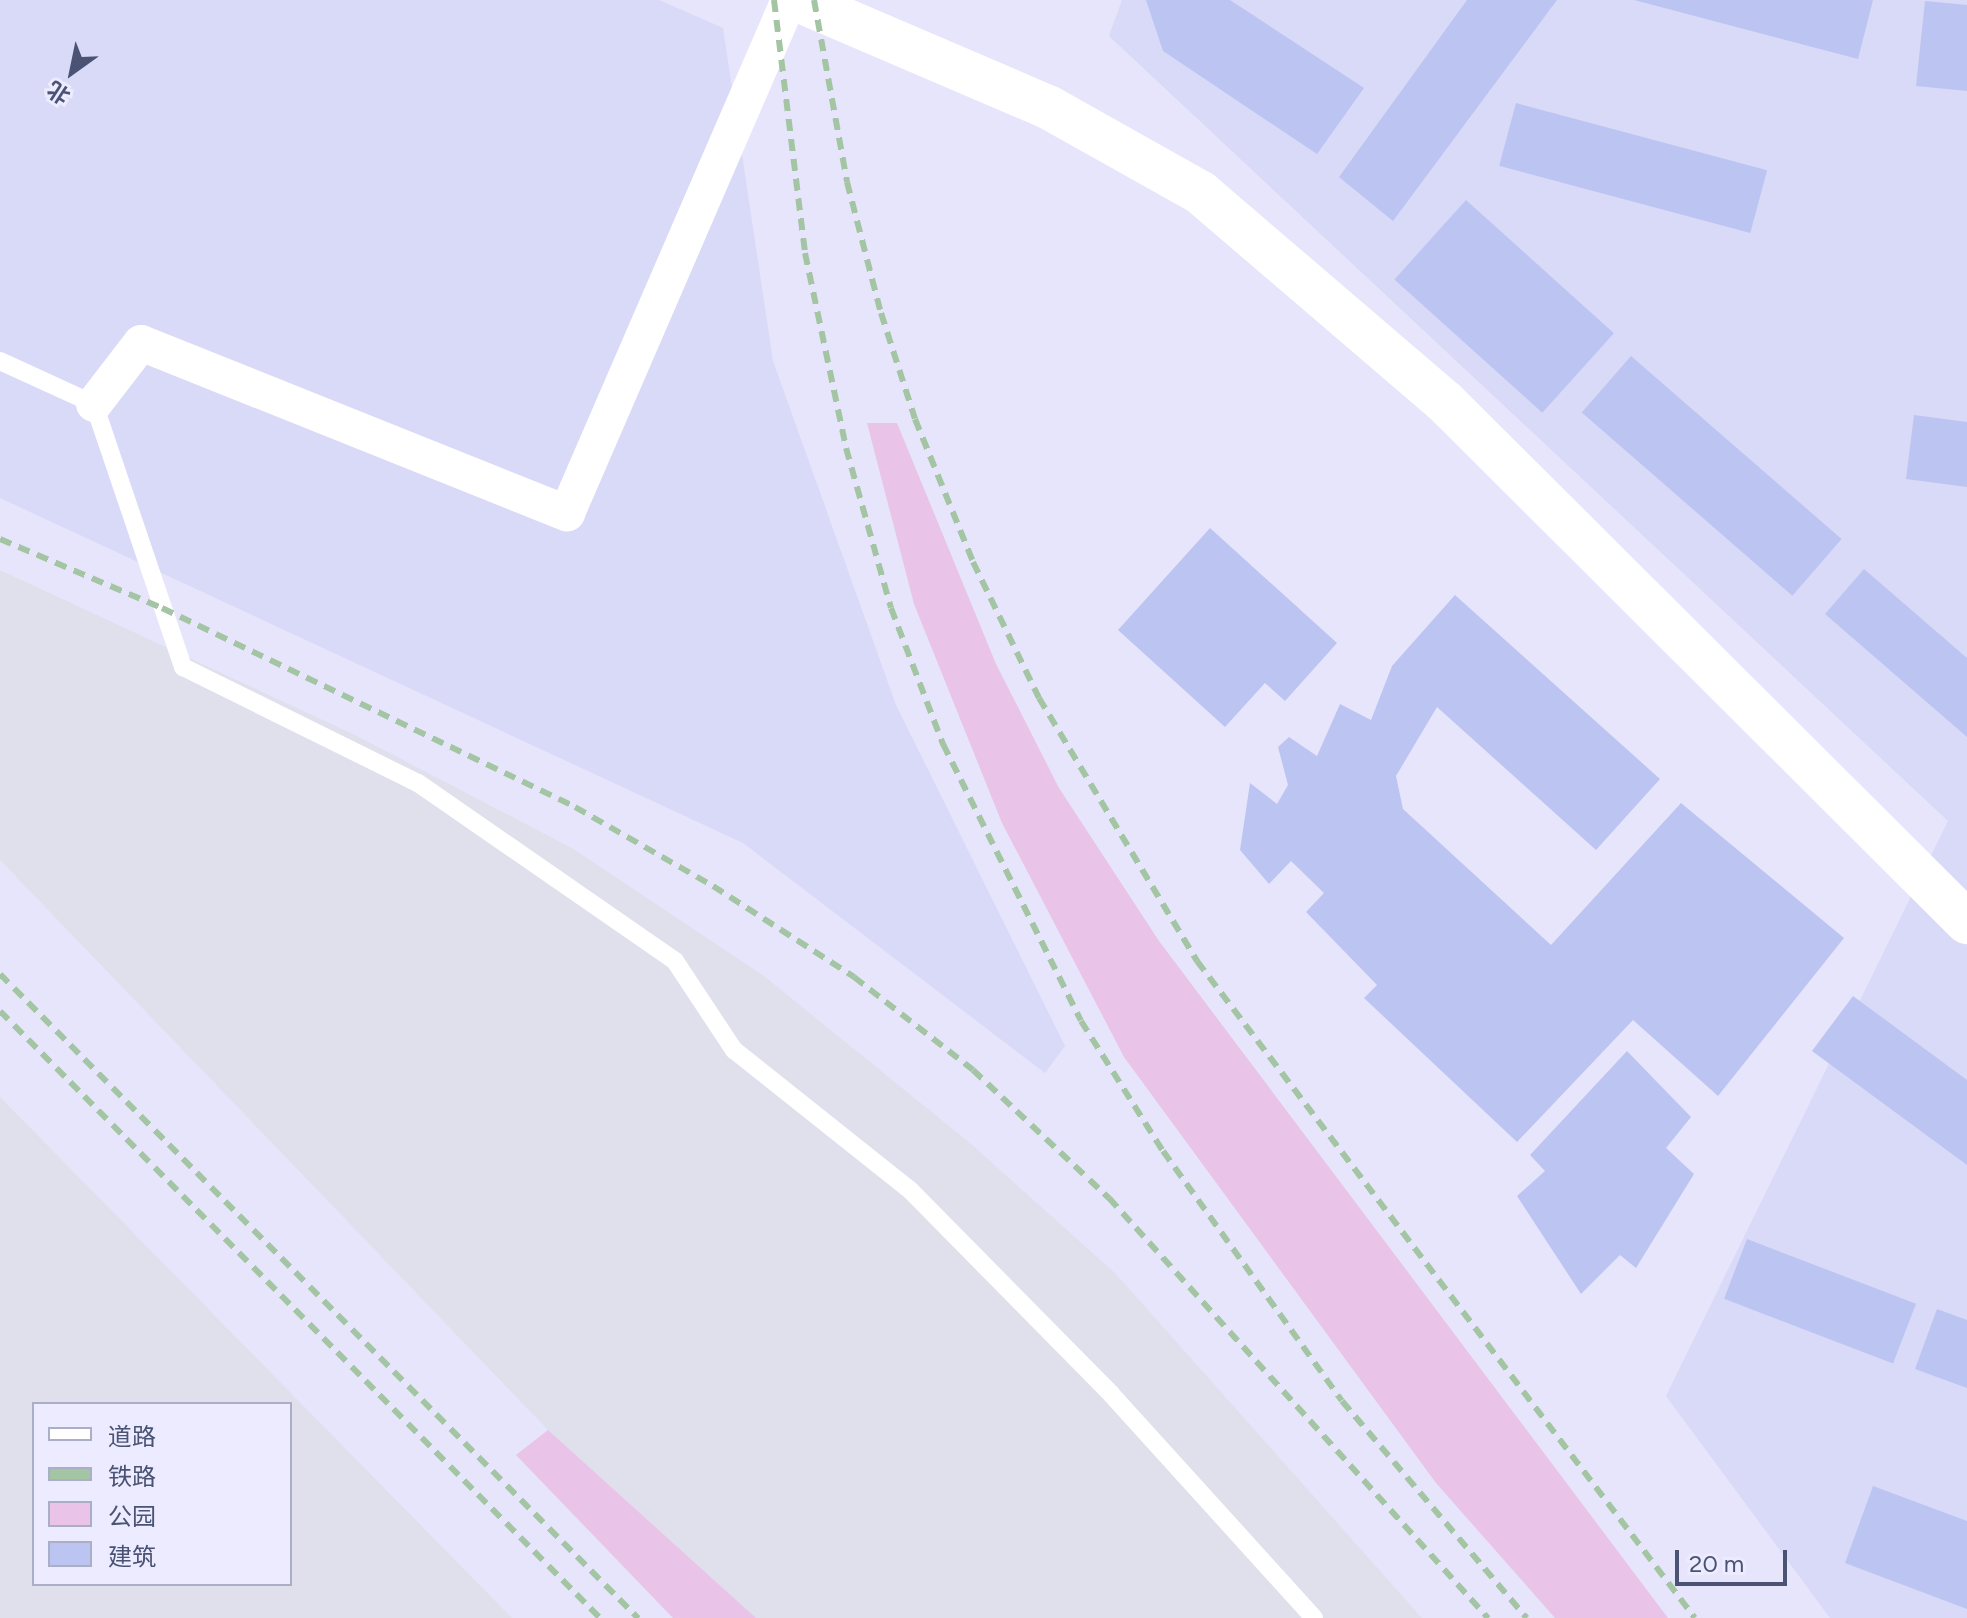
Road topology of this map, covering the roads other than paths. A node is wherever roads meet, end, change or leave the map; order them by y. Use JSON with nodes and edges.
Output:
{"nodes":[{"id":1,"x":789,"y":0,"type":"edge"},
{"id":2,"x":798,"y":0,"type":"edge"},
{"id":3,"x":0,"y":361,"type":"edge"},
{"id":4,"x":94,"y":404,"type":"junction"},
{"id":5,"x":1967,"y":922,"type":"edge"},
{"id":6,"x":1314,"y":1618,"type":"edge"}],
"edges":[{"from":1,"to":4,"type":"street"},
{"from":2,"to":5,"type":"street"},
{"from":3,"to":4,"type":"lane"},
{"from":4,"to":6,"type":"lane"}]}
